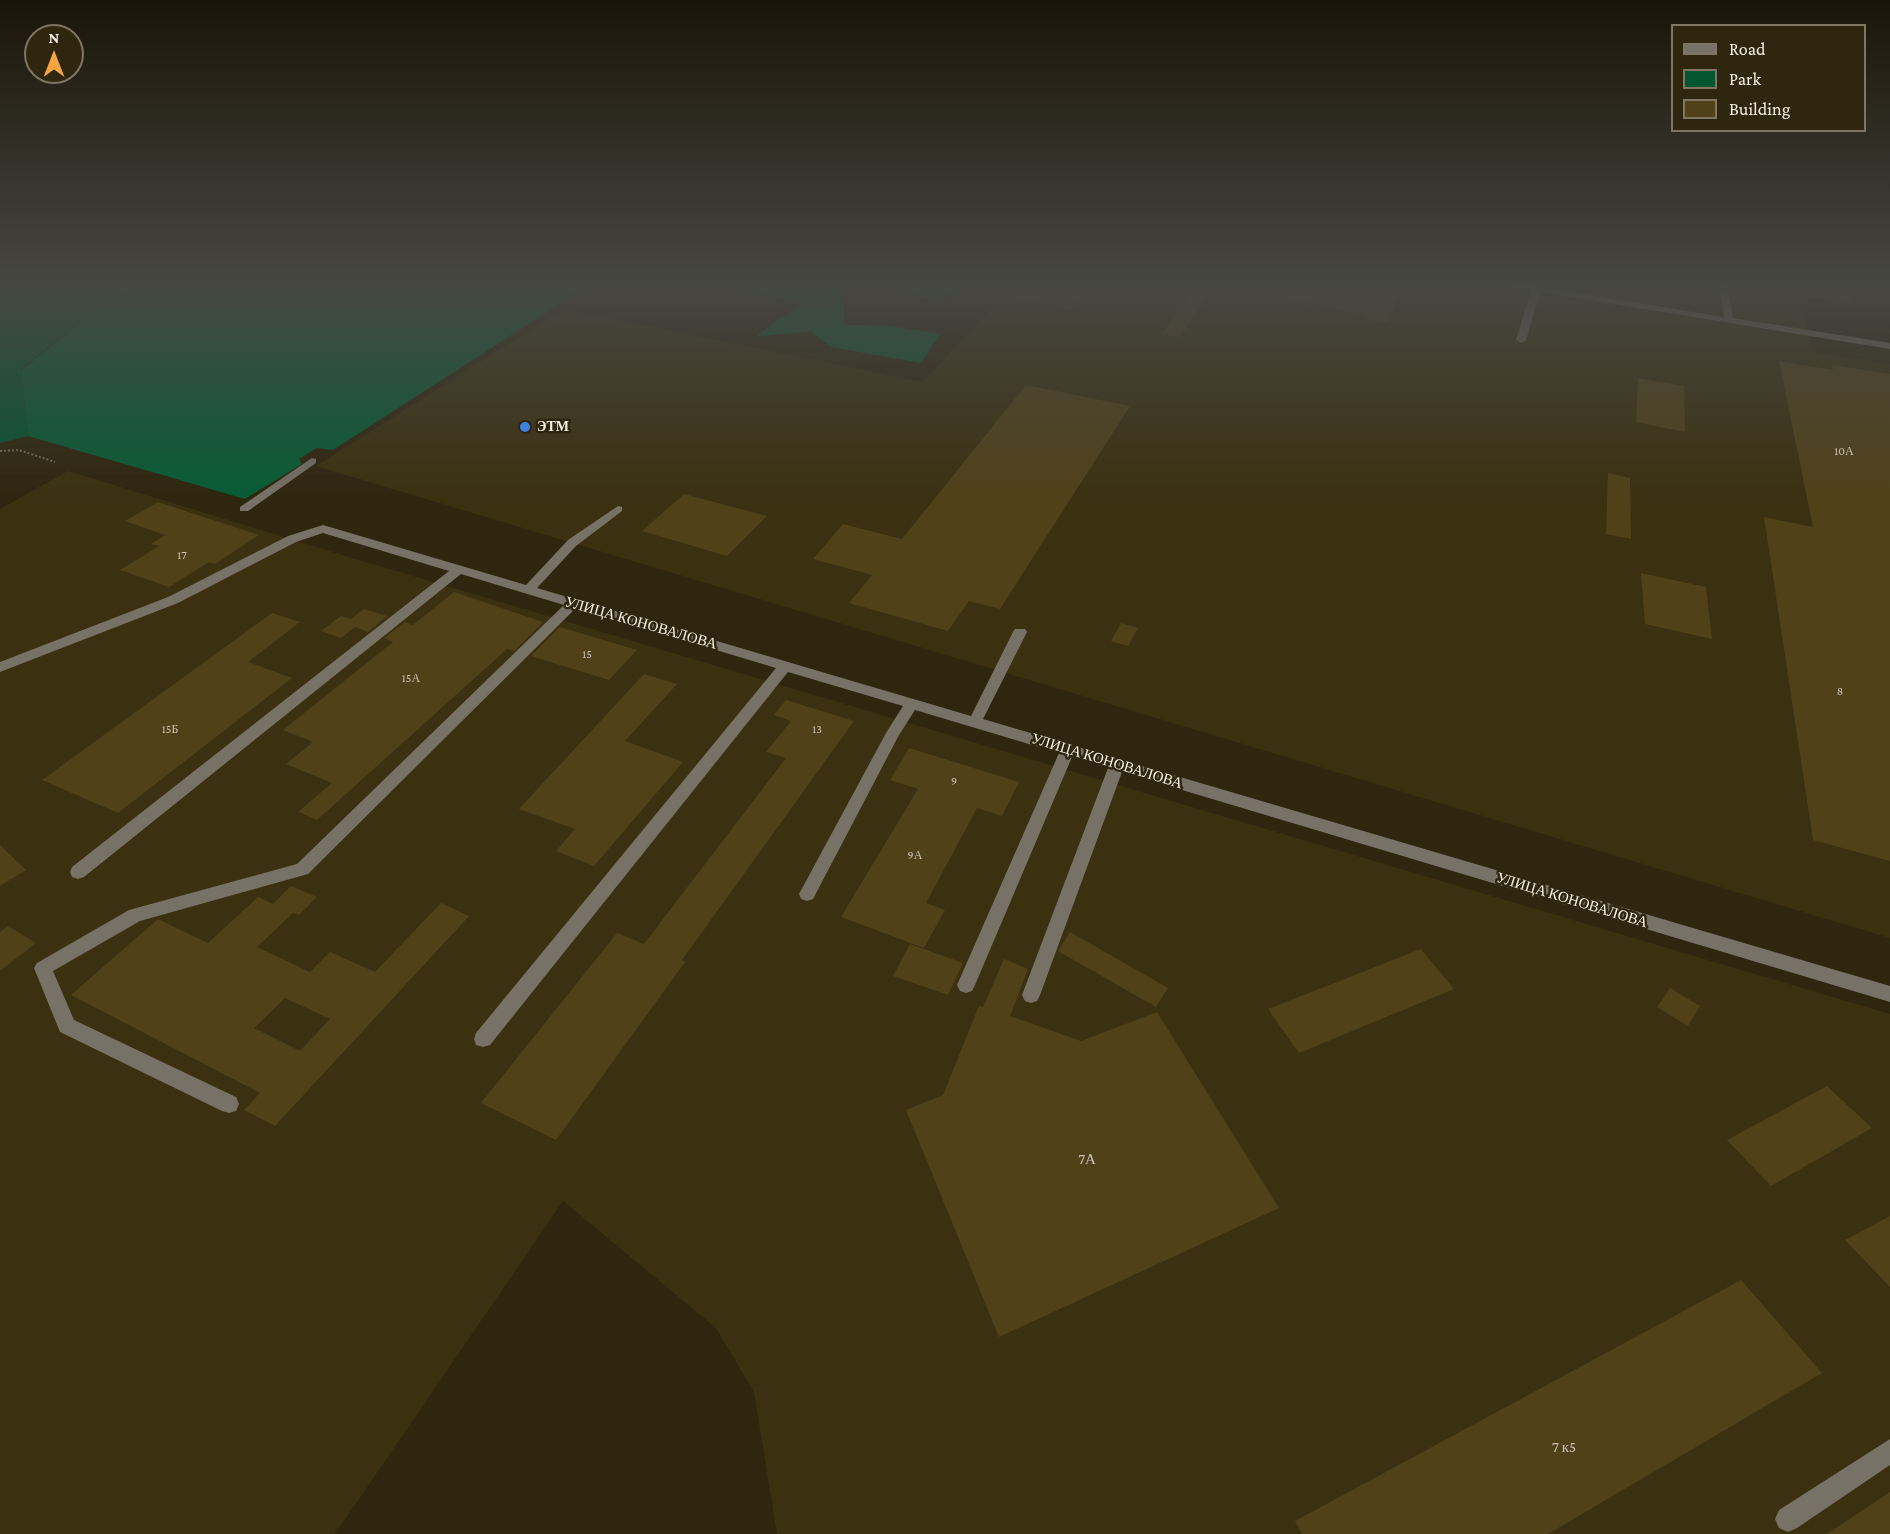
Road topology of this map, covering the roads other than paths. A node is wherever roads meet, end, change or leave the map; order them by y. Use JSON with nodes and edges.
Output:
{"nodes":[{"id":1,"x":312,"y":461,"type":"dead end"},
{"id":2,"x":244,"y":509,"type":"dead end"},
{"id":3,"x":618,"y":509,"type":"dead end"},
{"id":4,"x":459,"y":569,"type":"junction"},
{"id":5,"x":528,"y":590,"type":"junction"},
{"id":6,"x":574,"y":603,"type":"junction"},
{"id":7,"x":1020,"y":632,"type":"dead end"},
{"id":8,"x":785,"y":666,"type":"junction"},
{"id":9,"x":0,"y":667,"type":"edge"},
{"id":10,"x":912,"y":703,"type":"junction"},
{"id":11,"x":975,"y":722,"type":"junction"},
{"id":12,"x":1068,"y":750,"type":"junction"},
{"id":13,"x":1118,"y":765,"type":"junction"},
{"id":14,"x":78,"y":872,"type":"dead end"},
{"id":15,"x":807,"y":894,"type":"dead end"},
{"id":16,"x":966,"y":985,"type":"dead end"},
{"id":17,"x":1890,"y":994,"type":"edge"},
{"id":18,"x":1031,"y":995,"type":"dead end"},
{"id":19,"x":483,"y":1039,"type":"dead end"},
{"id":20,"x":229,"y":1104,"type":"dead end"},
{"id":21,"x":1890,"y":1451,"type":"edge"},
{"id":22,"x":1788,"y":1520,"type":"dead end"}],
"edges":[{"from":1,"to":2,"type":"street"},
{"from":3,"to":5,"type":"street"},
{"from":4,"to":5,"type":"street","name":"УЛИЦА КОНОВАЛОВА"},
{"from":4,"to":9,"type":"street","name":"УЛИЦА КОНОВАЛОВА"},
{"from":4,"to":14,"type":"street"},
{"from":5,"to":6,"type":"street","name":"УЛИЦА КОНОВАЛОВА"},
{"from":6,"to":8,"type":"street","name":"УЛИЦА КОНОВАЛОВА"},
{"from":6,"to":20,"type":"street"},
{"from":7,"to":11,"type":"street"},
{"from":8,"to":10,"type":"street","name":"УЛИЦА КОНОВАЛОВА"},
{"from":8,"to":19,"type":"street"},
{"from":10,"to":11,"type":"street","name":"УЛИЦА КОНОВАЛОВА"},
{"from":10,"to":15,"type":"street"},
{"from":11,"to":12,"type":"street","name":"УЛИЦА КОНОВАЛОВА"},
{"from":12,"to":13,"type":"street","name":"УЛИЦА КОНОВАЛОВА"},
{"from":12,"to":16,"type":"street"},
{"from":13,"to":17,"type":"street","name":"УЛИЦА КОНОВАЛОВА"},
{"from":13,"to":18,"type":"street"},
{"from":21,"to":22,"type":"street"}]}
